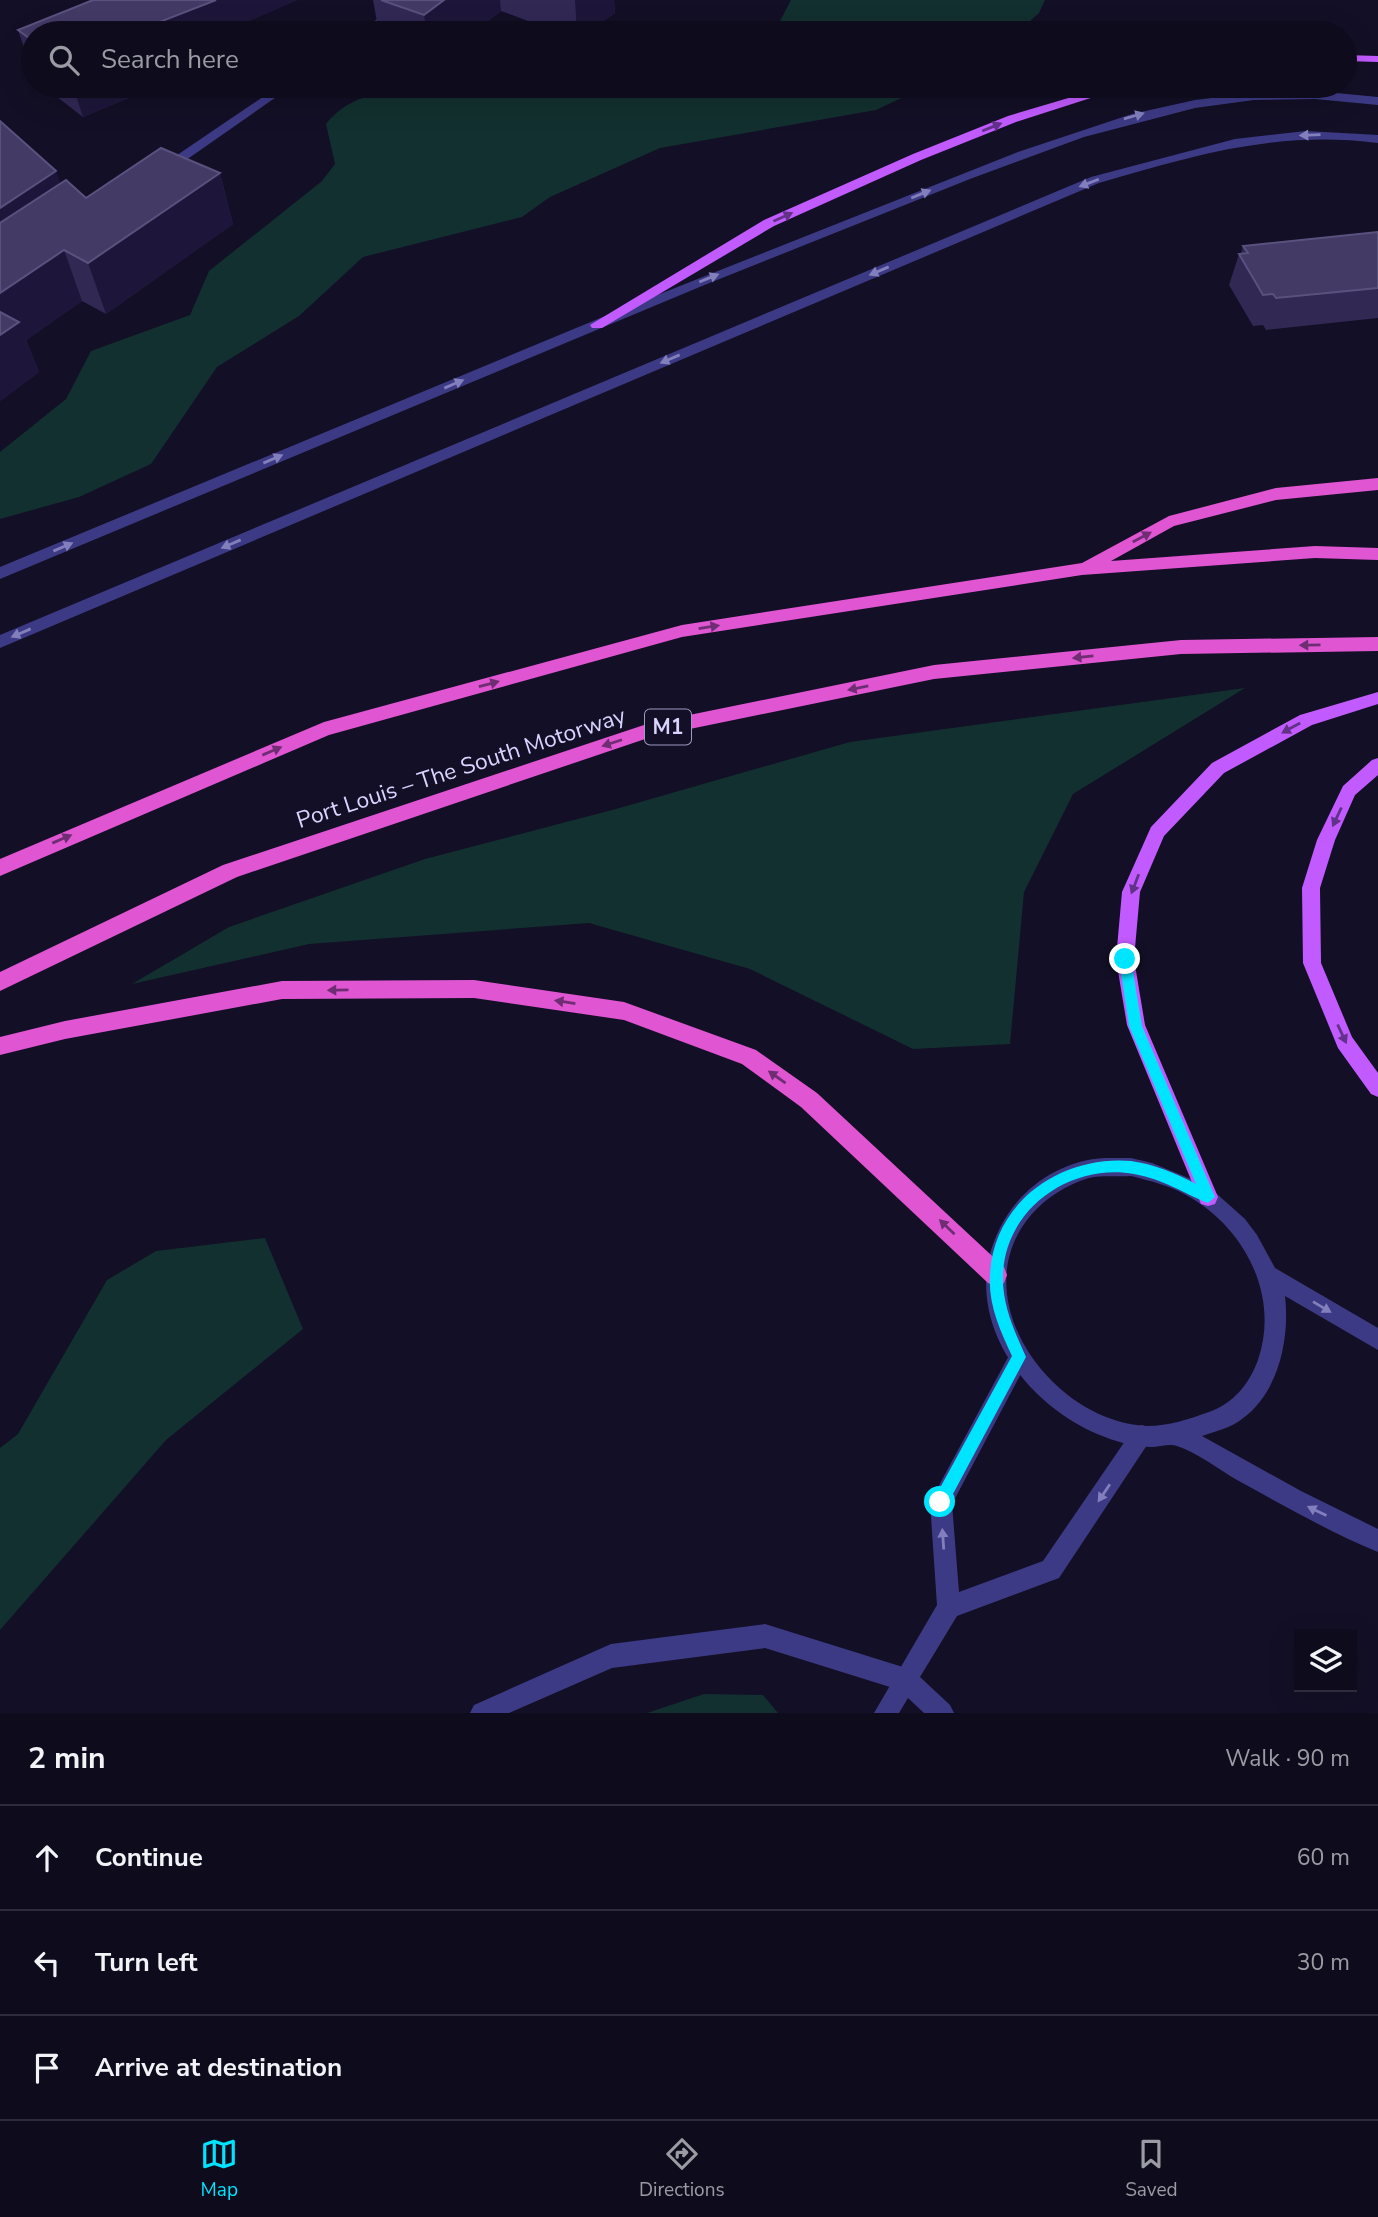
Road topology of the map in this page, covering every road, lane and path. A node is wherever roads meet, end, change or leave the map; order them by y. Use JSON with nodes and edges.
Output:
{"nodes":[{"id":1,"x":412,"y":0,"type":"edge"},
{"id":2,"x":381,"y":21,"type":"edge"},
{"id":3,"x":1357,"y":58,"type":"edge"},
{"id":4,"x":1378,"y":59,"type":"edge"},
{"id":5,"x":269,"y":98,"type":"edge"},
{"id":6,"x":1075,"y":98,"type":"edge"},
{"id":7,"x":1229,"y":98,"type":"edge"},
{"id":8,"x":1357,"y":98,"type":"edge"},
{"id":9,"x":1378,"y":100,"type":"edge"},
{"id":10,"x":1378,"y":139,"type":"edge"},
{"id":11,"x":149,"y":180,"type":"edge"},
{"id":12,"x":597,"y":325,"type":"junction"},
{"id":13,"x":1378,"y":484,"type":"edge"},
{"id":14,"x":1378,"y":554,"type":"edge"},
{"id":15,"x":1082,"y":569,"type":"junction"},
{"id":16,"x":0,"y":573,"type":"edge"},
{"id":17,"x":0,"y":642,"type":"edge"},
{"id":18,"x":1378,"y":644,"type":"edge"},
{"id":19,"x":1378,"y":698,"type":"edge"},
{"id":20,"x":1378,"y":765,"type":"edge"},
{"id":21,"x":0,"y":867,"type":"edge"},
{"id":22,"x":0,"y":982,"type":"edge"},
{"id":23,"x":0,"y":1046,"type":"edge"},
{"id":24,"x":1378,"y":1088,"type":"edge"},
{"id":25,"x":1208,"y":1197,"type":"junction"},
{"id":26,"x":1266,"y":1274,"type":"junction"},
{"id":27,"x":996,"y":1275,"type":"junction"},
{"id":28,"x":1378,"y":1340,"type":"edge"},
{"id":29,"x":1019,"y":1357,"type":"junction"},
{"id":30,"x":1178,"y":1434,"type":"junction"},
{"id":31,"x":1142,"y":1436,"type":"junction"},
{"id":32,"x":1378,"y":1541,"type":"edge"},
{"id":33,"x":949,"y":1607,"type":"junction"},
{"id":34,"x":906,"y":1680,"type":"junction"},
{"id":35,"x":482,"y":1713,"type":"edge"},
{"id":36,"x":886,"y":1713,"type":"edge"},
{"id":37,"x":942,"y":1713,"type":"edge"}],
"edges":[{"from":1,"to":2,"type":"street"},
{"from":3,"to":4,"type":"main road"},
{"from":5,"to":11,"type":"street"},
{"from":12,"to":6,"type":"main road","one_way":true},
{"from":12,"to":7,"type":"street","one_way":true},
{"from":8,"to":9,"type":"street","one_way":true},
{"from":10,"to":17,"type":"street","one_way":true},
{"from":16,"to":12,"type":"street","one_way":true},
{"from":15,"to":13,"type":"highway","one_way":true},
{"from":14,"to":15,"type":"highway"},
{"from":21,"to":15,"type":"highway","one_way":true},
{"from":18,"to":22,"type":"highway","name":"Port Louis – The South Motorway","number":"M1","one_way":true},
{"from":19,"to":25,"type":"main road","one_way":true},
{"from":20,"to":24,"type":"main road","one_way":true},
{"from":27,"to":23,"type":"highway","one_way":true},
{"from":25,"to":26,"type":"street"},
{"from":25,"to":27,"type":"street"},
{"from":26,"to":28,"type":"street","one_way":true},
{"from":26,"to":30,"type":"street"},
{"from":27,"to":29,"type":"street"},
{"from":29,"to":31,"type":"street"},
{"from":33,"to":29,"type":"street","one_way":true},
{"from":30,"to":31,"type":"street"},
{"from":32,"to":30,"type":"street","one_way":true},
{"from":31,"to":33,"type":"street","one_way":true},
{"from":33,"to":34,"type":"street"},
{"from":34,"to":35,"type":"street"},
{"from":34,"to":36,"type":"street"},
{"from":34,"to":37,"type":"street"}]}
